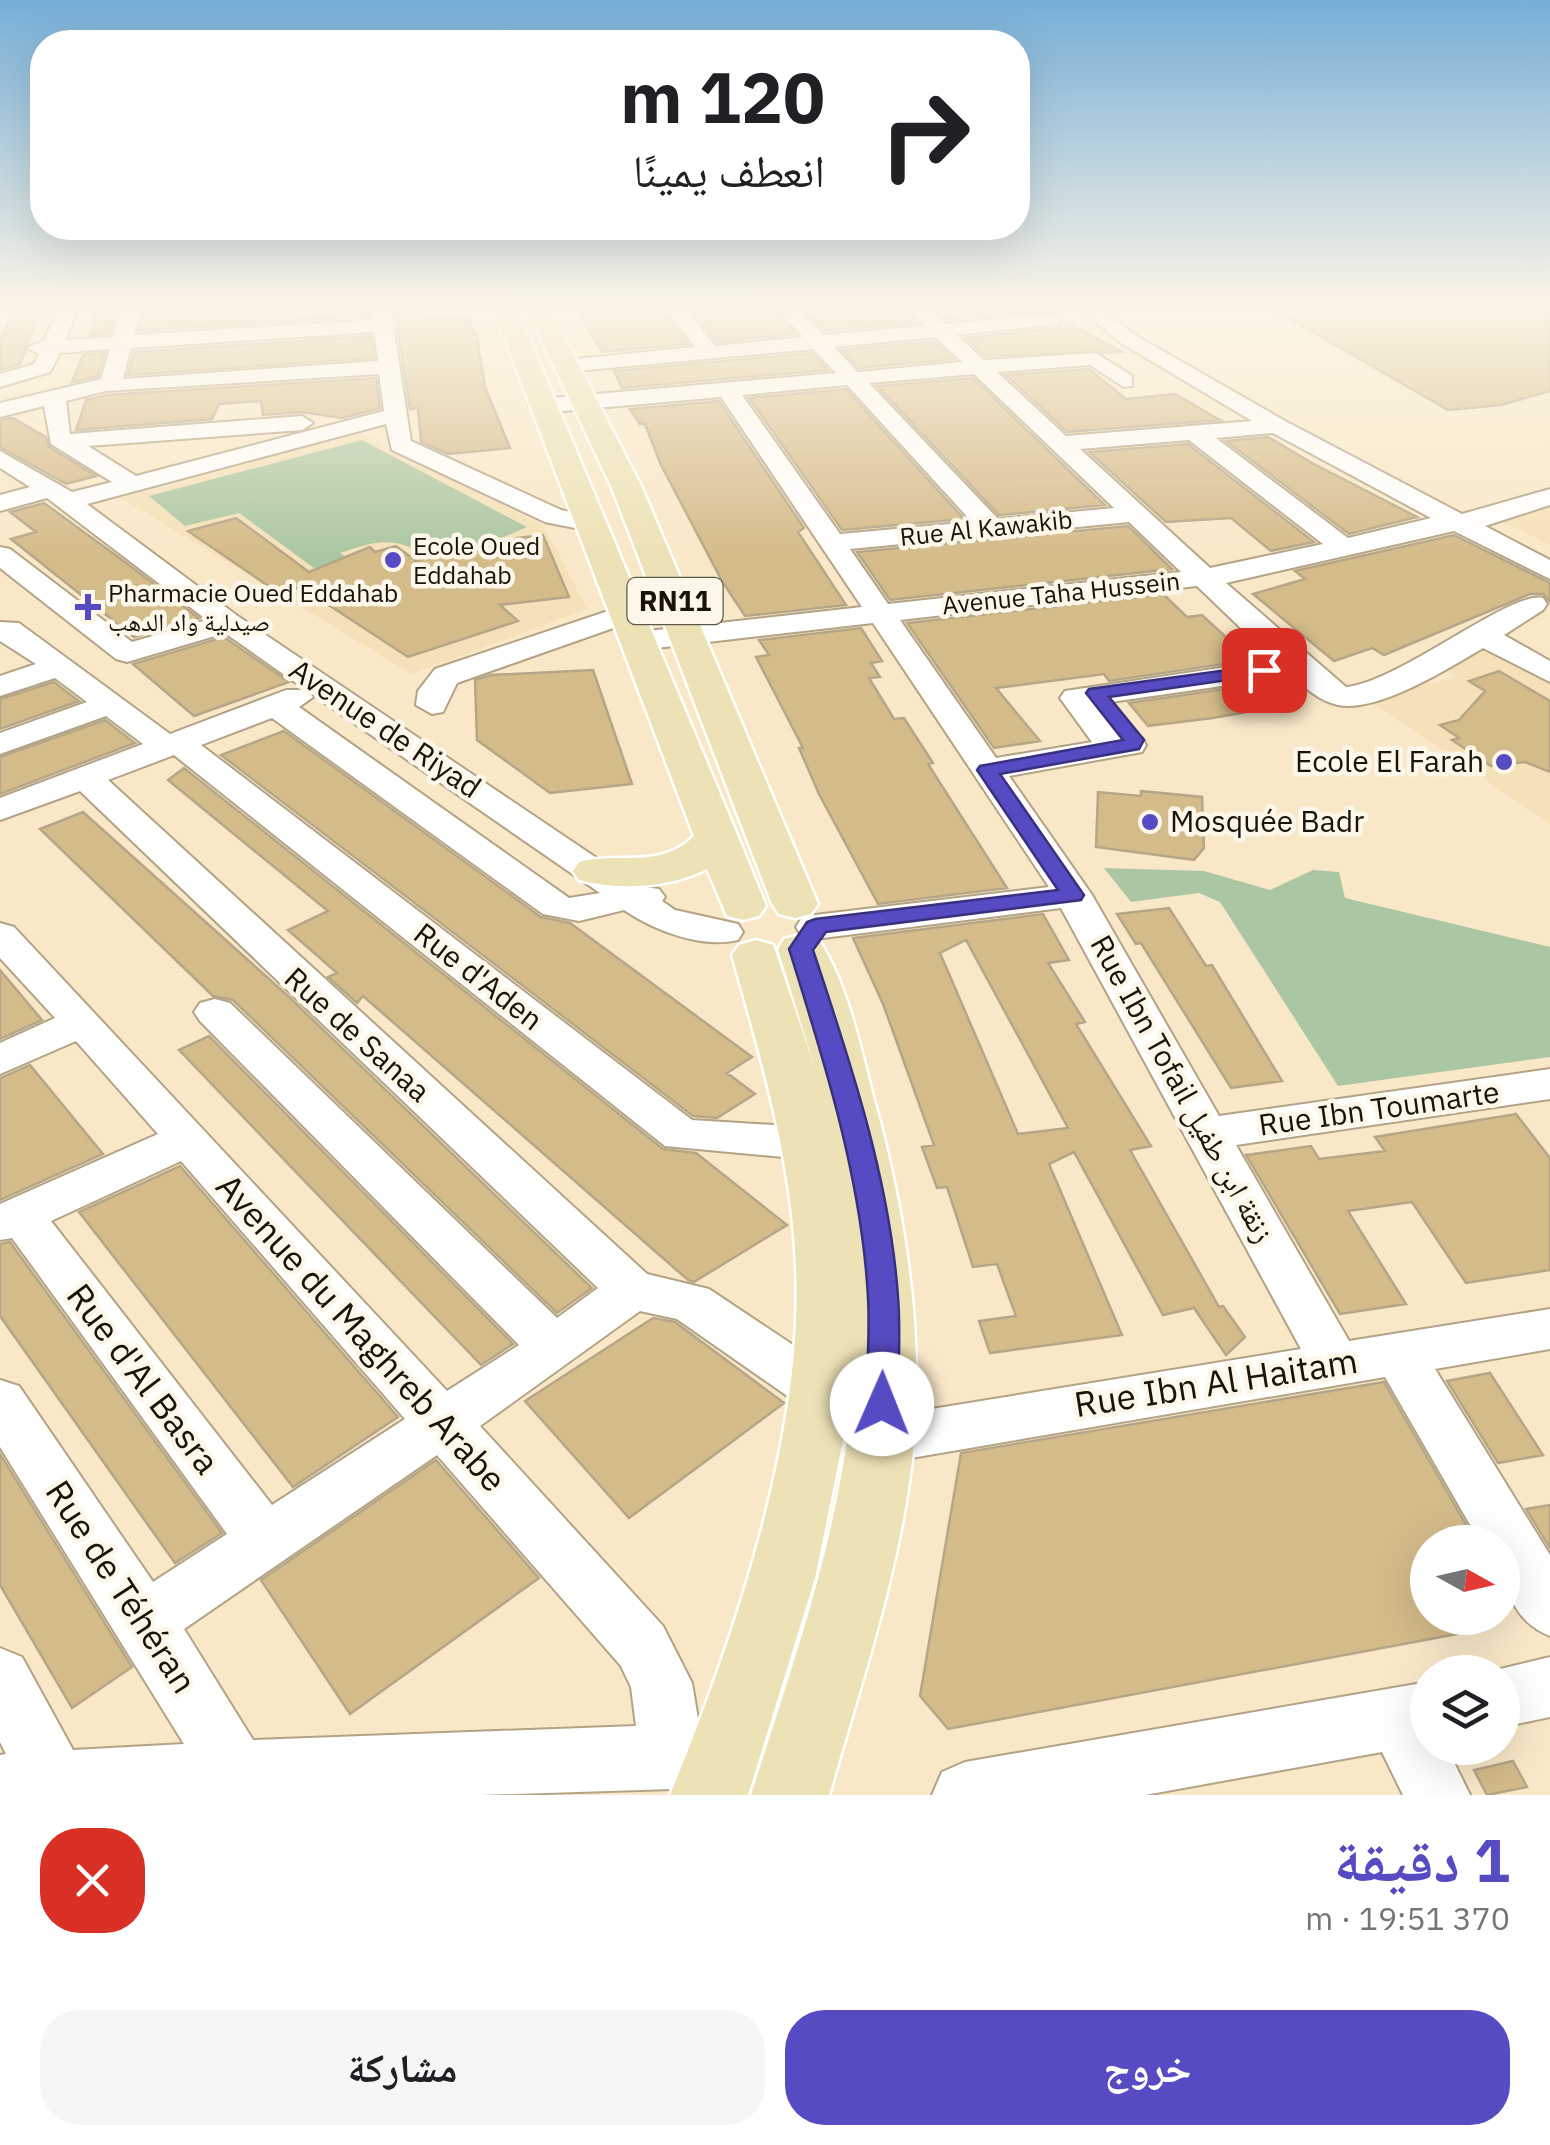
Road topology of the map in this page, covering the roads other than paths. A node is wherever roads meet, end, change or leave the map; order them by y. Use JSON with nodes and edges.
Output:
{"nodes":[{"id":1,"x":728,"y":388,"type":"edge"},
{"id":2,"x":87,"y":389,"type":"edge"},
{"id":3,"x":142,"y":389,"type":"edge"},
{"id":4,"x":239,"y":389,"type":"edge"},
{"id":5,"x":294,"y":389,"type":"edge"},
{"id":6,"x":386,"y":389,"type":"edge"},
{"id":7,"x":534,"y":389,"type":"edge"},
{"id":8,"x":577,"y":389,"type":"edge"},
{"id":9,"x":721,"y":389,"type":"edge"},
{"id":10,"x":867,"y":389,"type":"edge"},
{"id":11,"x":1006,"y":389,"type":"edge"},
{"id":12,"x":1213,"y":389,"type":"edge"},
{"id":13,"x":54,"y":396,"type":"junction"},
{"id":14,"x":236,"y":402,"type":"junction"},
{"id":15,"x":584,"y":403,"type":"junction"},
{"id":16,"x":540,"y":406,"type":"junction"},
{"id":17,"x":0,"y":410,"type":"edge"},
{"id":18,"x":383,"y":418,"type":"junction"},
{"id":19,"x":1277,"y":426,"type":"junction"},
{"id":20,"x":1195,"y":433,"type":"junction"},
{"id":21,"x":65,"y":440,"type":"junction"},
{"id":22,"x":1065,"y":443,"type":"junction"},
{"id":23,"x":4,"y":464,"type":"edge"},
{"id":24,"x":133,"y":484,"type":"junction"},
{"id":25,"x":59,"y":495,"type":"junction"},
{"id":26,"x":1550,"y":497,"type":"edge"},
{"id":27,"x":0,"y":503,"type":"edge"},
{"id":28,"x":1138,"y":512,"type":"junction"},
{"id":29,"x":590,"y":523,"type":"junction"},
{"id":30,"x":1466,"y":523,"type":"junction"},
{"id":31,"x":992,"y":528,"type":"junction"},
{"id":32,"x":834,"y":544,"type":"junction"},
{"id":33,"x":1343,"y":548,"type":"junction"},
{"id":34,"x":0,"y":556,"type":"edge"},
{"id":35,"x":1550,"y":571,"type":"edge"},
{"id":36,"x":1213,"y":585,"type":"junction"},
{"id":37,"x":1533,"y":604,"type":"dead end"},
{"id":38,"x":880,"y":618,"type":"junction"},
{"id":39,"x":229,"y":622,"type":"junction"},
{"id":40,"x":3,"y":627,"type":"edge"},
{"id":41,"x":637,"y":637,"type":"junction"},
{"id":42,"x":1486,"y":637,"type":"junction"},
{"id":43,"x":694,"y":645,"type":"junction"},
{"id":44,"x":58,"y":666,"type":"junction"},
{"id":45,"x":1298,"y":666,"type":"junction"},
{"id":46,"x":1550,"y":673,"type":"edge"},
{"id":47,"x":0,"y":687,"type":"edge"},
{"id":48,"x":324,"y":687,"type":"junction"},
{"id":49,"x":111,"y":704,"type":"junction"},
{"id":50,"x":275,"y":705,"type":"junction"},
{"id":51,"x":432,"y":705,"type":"dead end"},
{"id":52,"x":0,"y":744,"type":"edge"},
{"id":53,"x":172,"y":744,"type":"junction"},
{"id":54,"x":987,"y":770,"type":"junction"},
{"id":55,"x":84,"y":777,"type":"junction"},
{"id":56,"x":0,"y":810,"type":"edge"},
{"id":57,"x":717,"y":836,"type":"junction"},
{"id":58,"x":610,"y":882,"type":"junction"},
{"id":59,"x":1072,"y":895,"type":"junction"},
{"id":60,"x":767,"y":926,"type":"junction"},
{"id":61,"x":10,"y":963,"type":"edge"},
{"id":62,"x":216,"y":1012,"type":"dead end"},
{"id":63,"x":80,"y":1023,"type":"junction"},
{"id":64,"x":0,"y":1060,"type":"edge"},
{"id":65,"x":1550,"y":1084,"type":"edge"},
{"id":66,"x":1207,"y":1133,"type":"junction"},
{"id":67,"x":186,"y":1140,"type":"junction"},
{"id":68,"x":805,"y":1142,"type":"junction"},
{"id":69,"x":12,"y":1221,"type":"edge"},
{"id":70,"x":632,"y":1290,"type":"junction"},
{"id":71,"x":1550,"y":1329,"type":"edge"},
{"id":72,"x":556,"y":1348,"type":"junction"},
{"id":73,"x":1398,"y":1354,"type":"junction"},
{"id":74,"x":1334,"y":1362,"type":"junction"},
{"id":75,"x":822,"y":1392,"type":"junction"},
{"id":76,"x":0,"y":1402,"type":"edge"},
{"id":77,"x":442,"y":1420,"type":"junction"},
{"id":78,"x":882,"y":1440,"type":"junction"},
{"id":79,"x":264,"y":1540,"type":"junction"},
{"id":80,"x":1550,"y":1608,"type":"edge"},
{"id":81,"x":145,"y":1620,"type":"junction"},
{"id":82,"x":0,"y":1678,"type":"edge"},
{"id":83,"x":1550,"y":1687,"type":"edge"},
{"id":84,"x":1520,"y":1693,"type":"edge"},
{"id":85,"x":1410,"y":1717,"type":"edge"},
{"id":86,"x":1429,"y":1765,"type":"edge"},
{"id":87,"x":238,"y":1774,"type":"junction"},
{"id":88,"x":329,"y":1781,"type":"edge"},
{"id":89,"x":715,"y":1781,"type":"edge"},
{"id":90,"x":27,"y":1784,"type":"edge"},
{"id":91,"x":1031,"y":1790,"type":"edge"},
{"id":92,"x":790,"y":1795,"type":"edge"},
{"id":93,"x":965,"y":1795,"type":"edge"},
{"id":94,"x":1438,"y":1795,"type":"edge"}],
"edges":[{"from":1,"to":32,"type":"street","name":"Rue Ibn Tofail زنقة ابن طفيل"},
{"from":2,"to":13,"type":"street"},
{"from":3,"to":14,"type":"street"},
{"from":4,"to":14,"type":"street"},
{"from":5,"to":14,"type":"street"},
{"from":6,"to":18,"type":"street"},
{"from":7,"to":16,"type":"main road","number":"RN11"},
{"from":8,"to":15,"type":"main road","number":"RN11"},
{"from":9,"to":15,"type":"street"},
{"from":10,"to":31,"type":"street"},
{"from":11,"to":22,"type":"street"},
{"from":12,"to":19,"type":"street"},
{"from":13,"to":17,"type":"street"},
{"from":13,"to":21,"type":"street"},
{"from":14,"to":18,"type":"street"},
{"from":14,"to":21,"type":"street"},
{"from":15,"to":16,"type":"street"},
{"from":15,"to":43,"type":"main road","number":"RN11"},
{"from":16,"to":29,"type":"main road","number":"RN11"},
{"from":18,"to":24,"type":"street"},
{"from":18,"to":29,"type":"street"},
{"from":19,"to":20,"type":"street"},
{"from":19,"to":30,"type":"street"},
{"from":20,"to":22,"type":"street"},
{"from":20,"to":33,"type":"street"},
{"from":21,"to":24,"type":"street"},
{"from":22,"to":28,"type":"street"},
{"from":23,"to":25,"type":"street","name":"Avenue de Riyad"},
{"from":24,"to":25,"type":"street"},
{"from":25,"to":27,"type":"street"},
{"from":25,"to":39,"type":"street","name":"Avenue de Riyad"},
{"from":26,"to":30,"type":"street","name":"Avenue Taha Hussein"},
{"from":28,"to":31,"type":"street","name":"Rue Al Kawakib"},
{"from":28,"to":36,"type":"street"},
{"from":29,"to":41,"type":"main road","number":"RN11"},
{"from":30,"to":33,"type":"street","name":"Avenue Taha Hussein"},
{"from":30,"to":35,"type":"street"},
{"from":30,"to":36,"type":"street","name":"Avenue Taha Hussein"},
{"from":31,"to":32,"type":"street","name":"Rue Al Kawakib"},
{"from":32,"to":38,"type":"street","name":"Rue Ibn Tofail زنقة ابن طفيل"},
{"from":33,"to":36,"type":"street","name":"Avenue Taha Hussein"},
{"from":34,"to":39,"type":"street"},
{"from":36,"to":38,"type":"street","name":"Avenue Taha Hussein"},
{"from":36,"to":45,"type":"street"},
{"from":37,"to":42,"type":"street"},
{"from":38,"to":43,"type":"street","name":"Avenue Taha Hussein"},
{"from":38,"to":54,"type":"street","name":"Rue Ibn Tofail زنقة ابن طفيل"},
{"from":39,"to":48,"type":"street","name":"Avenue de Riyad"},
{"from":40,"to":44,"type":"street","name":"Rue d'Aden"},
{"from":41,"to":43,"type":"street","name":"Avenue Taha Hussein"},
{"from":41,"to":51,"type":"street","name":"Avenue Taha Hussein"},
{"from":41,"to":57,"type":"main road","number":"RN11"},
{"from":42,"to":45,"type":"street"},
{"from":42,"to":46,"type":"street"},
{"from":43,"to":60,"type":"main road","number":"RN11"},
{"from":44,"to":47,"type":"street"},
{"from":44,"to":49,"type":"street","name":"Rue d'Aden"},
{"from":45,"to":54,"type":"street"},
{"from":48,"to":50,"type":"street"},
{"from":48,"to":58,"type":"street","name":"Avenue de Riyad"},
{"from":49,"to":52,"type":"street"},
{"from":49,"to":53,"type":"street","name":"Rue d'Aden"},
{"from":50,"to":53,"type":"street"},
{"from":50,"to":58,"type":"street"},
{"from":53,"to":55,"type":"street"},
{"from":53,"to":68,"type":"street","name":"Rue d'Aden"},
{"from":54,"to":59,"type":"street","name":"Rue Ibn Tofail زنقة ابن طفيل"},
{"from":55,"to":56,"type":"street"},
{"from":55,"to":70,"type":"street","name":"Rue de Sanaa"},
{"from":57,"to":58,"type":"main road"},
{"from":57,"to":60,"type":"main road","number":"RN11"},
{"from":58,"to":60,"type":"street","name":"Avenue de Riyad"},
{"from":59,"to":60,"type":"street","name":"Avenue de Riyad"},
{"from":59,"to":66,"type":"street","name":"Rue Ibn Tofail زنقة ابن طفيل"},
{"from":60,"to":68,"type":"main road","number":"RN11"},
{"from":60,"to":78,"type":"main road","number":"RN11"},
{"from":61,"to":63,"type":"street","name":"Avenue du Maghreb Arabe"},
{"from":62,"to":72,"type":"street"},
{"from":63,"to":64,"type":"street"},
{"from":63,"to":67,"type":"street","name":"Avenue du Maghreb Arabe"},
{"from":65,"to":66,"type":"street","name":"Rue Ibn Toumarte"},
{"from":66,"to":74,"type":"street","name":"Rue Ibn Tofail زنقة ابن طفيل"},
{"from":67,"to":69,"type":"street"},
{"from":67,"to":77,"type":"street","name":"Avenue du Maghreb Arabe"},
{"from":68,"to":75,"type":"main road","number":"RN11"},
{"from":69,"to":79,"type":"street","name":"Rue d'Al Basra"},
{"from":70,"to":72,"type":"street"},
{"from":70,"to":75,"type":"street"},
{"from":71,"to":73,"type":"street","name":"Rue Ibn Al Haitam"},
{"from":72,"to":77,"type":"street"},
{"from":73,"to":74,"type":"street","name":"Rue Ibn Al Haitam"},
{"from":73,"to":80,"type":"street"},
{"from":74,"to":78,"type":"street","name":"Rue Ibn Al Haitam"},
{"from":75,"to":89,"type":"main road","number":"RN11"},
{"from":76,"to":81,"type":"street","name":"Rue de Téhéran"},
{"from":77,"to":79,"type":"street"},
{"from":77,"to":89,"type":"street","name":"Avenue du Maghreb Arabe"},
{"from":78,"to":92,"type":"main road","number":"RN11"},
{"from":79,"to":81,"type":"street"},
{"from":81,"to":87,"type":"street","name":"Rue de Téhéran"},
{"from":82,"to":90,"type":"street"},
{"from":83,"to":84,"type":"street"},
{"from":85,"to":91,"type":"street"},
{"from":86,"to":94,"type":"street"},
{"from":87,"to":88,"type":"street"},
{"from":87,"to":90,"type":"street"},
{"from":88,"to":89,"type":"street"},
{"from":91,"to":93,"type":"street"}]}
